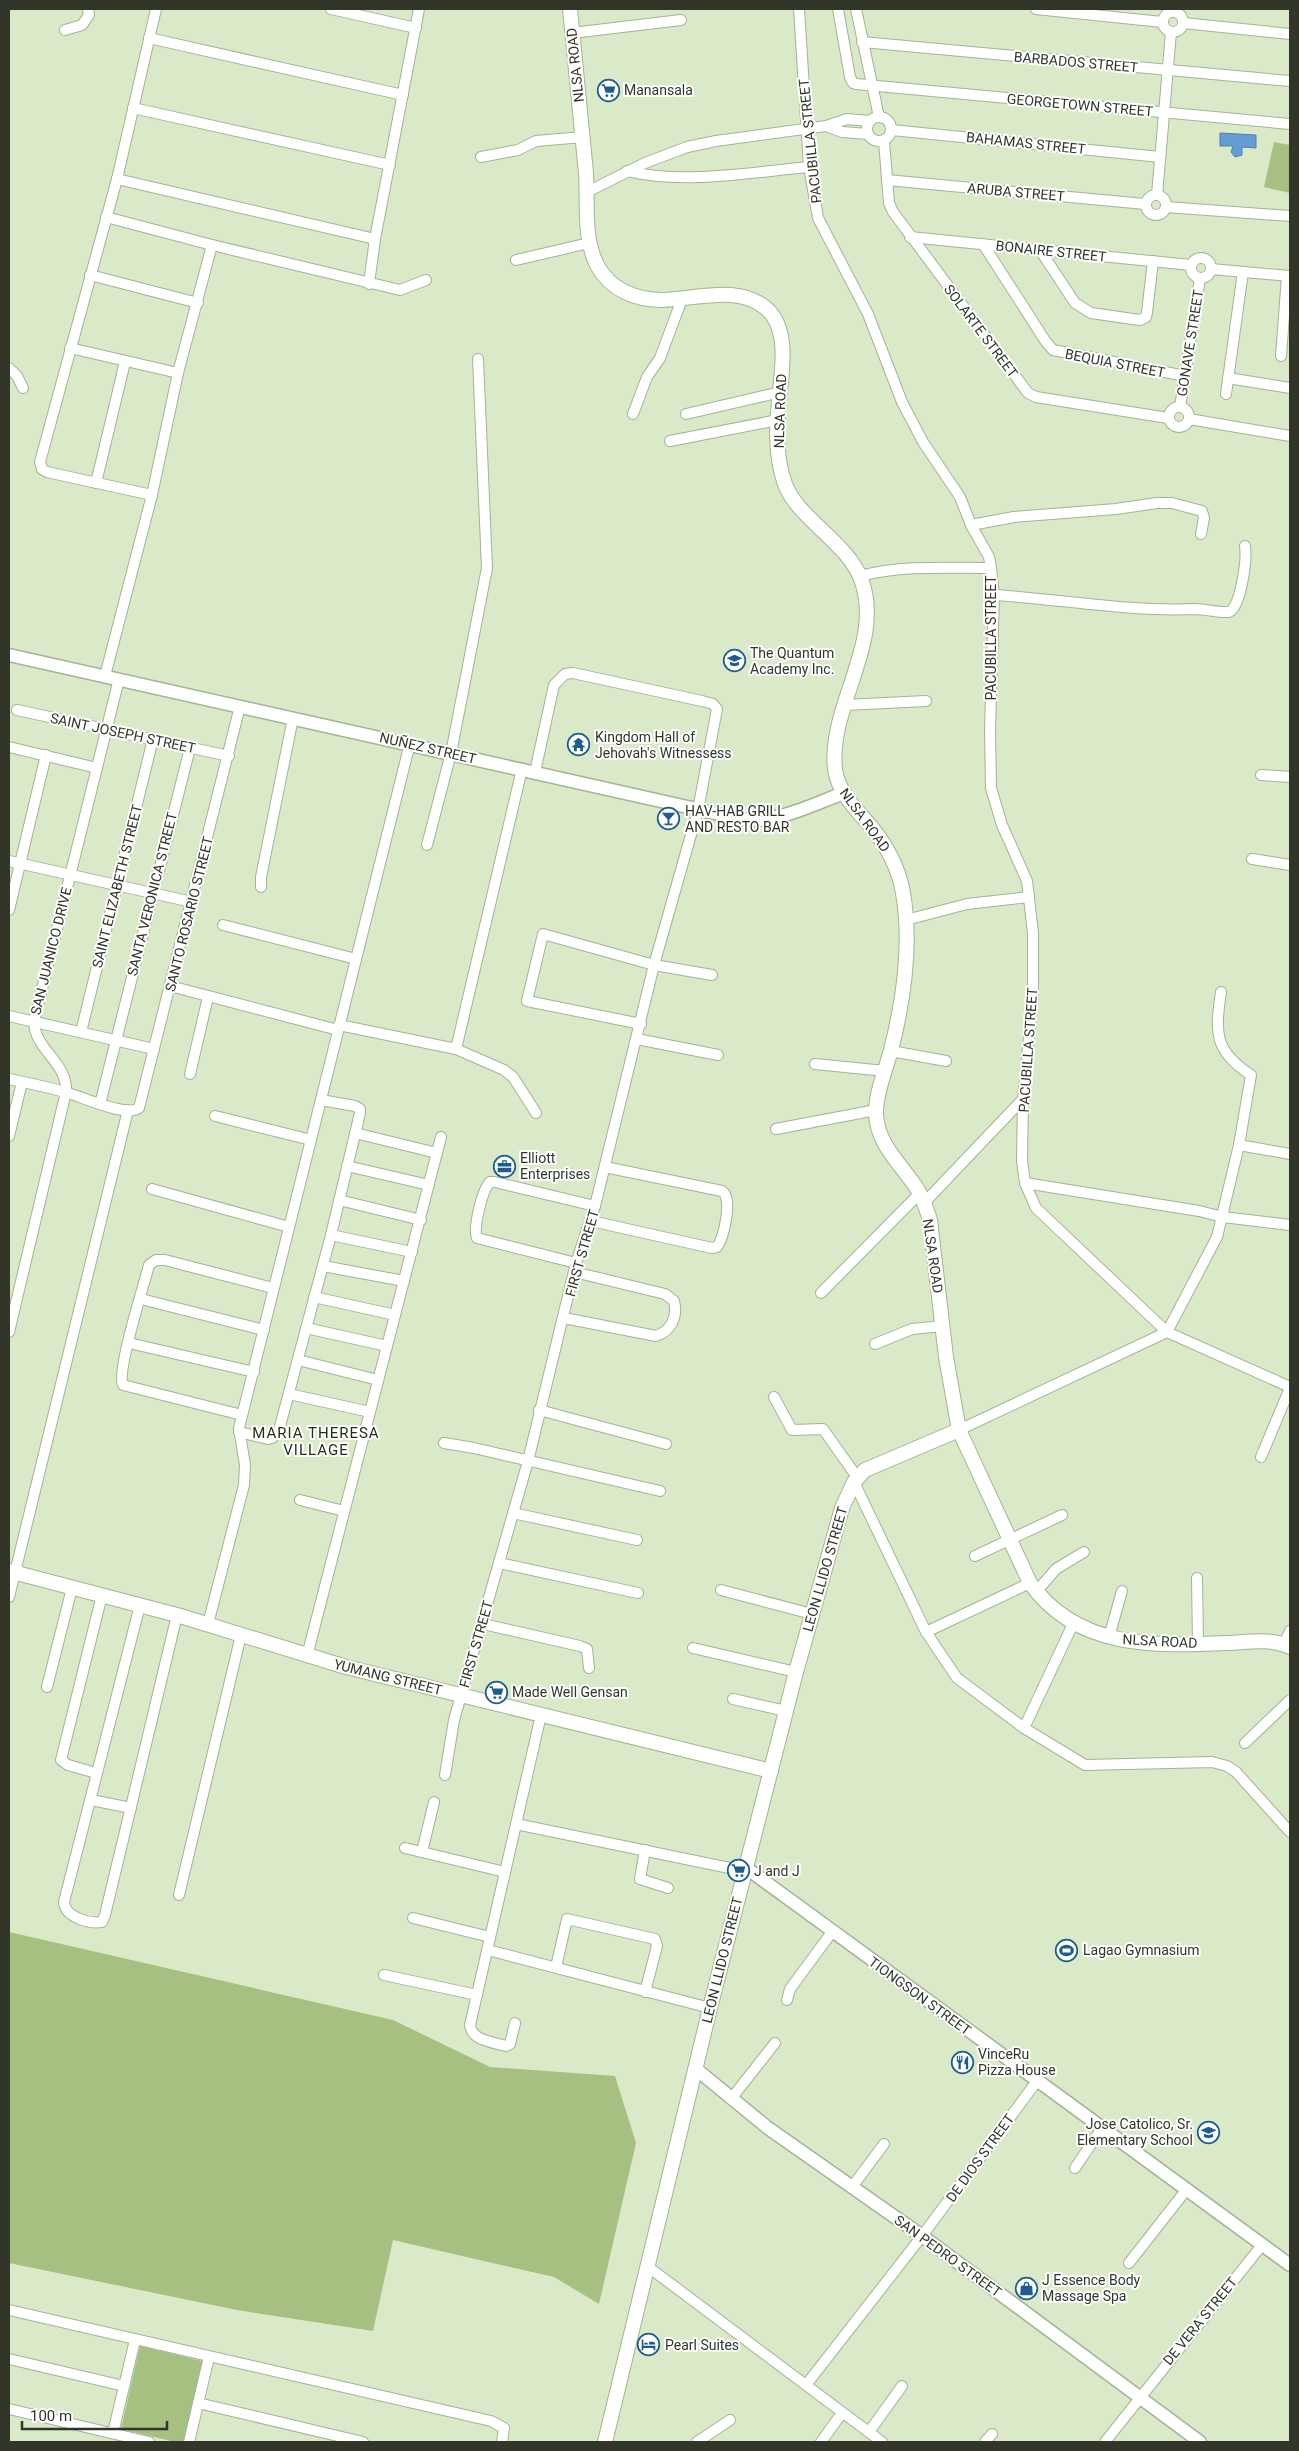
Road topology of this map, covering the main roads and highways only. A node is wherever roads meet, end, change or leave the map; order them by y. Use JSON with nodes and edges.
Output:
{"nodes":[{"id":1,"x":570,"y":9,"type":"edge"},
{"id":2,"x":959,"y":1430,"type":"junction"},
{"id":3,"x":12,"y":1572,"type":"edge"},
{"id":4,"x":1287,"y":1645,"type":"edge"},
{"id":5,"x":771,"y":1771,"type":"junction"},
{"id":6,"x":605,"y":2442,"type":"edge"}],
"edges":[{"from":1,"to":2,"type":"main road","name":"NLSA ROAD"},
{"from":2,"to":4,"type":"main road","name":"NLSA ROAD"},
{"from":2,"to":5,"type":"main road","name":"LEON LLIDO STREET"},
{"from":3,"to":5,"type":"main road","name":"YUMANG STREET"},
{"from":5,"to":6,"type":"main road","name":"LEON LLIDO STREET"}]}
